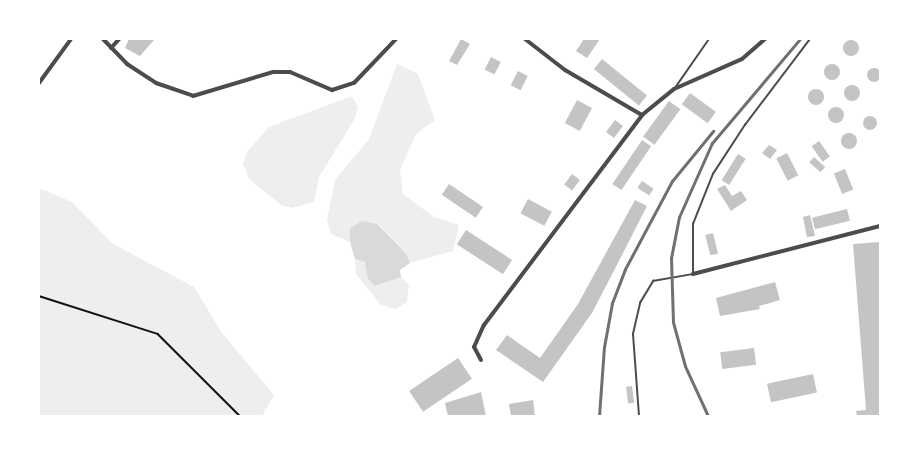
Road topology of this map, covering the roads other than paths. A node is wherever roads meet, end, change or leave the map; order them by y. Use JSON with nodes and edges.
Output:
{"nodes":[{"id":1,"x":71,"y":39,"type":"edge"},
{"id":2,"x":103,"y":39,"type":"edge"},
{"id":3,"x":119,"y":39,"type":"edge"},
{"id":4,"x":396,"y":39,"type":"edge"},
{"id":5,"x":525,"y":39,"type":"edge"},
{"id":6,"x":709,"y":39,"type":"edge"},
{"id":7,"x":765,"y":39,"type":"edge"},
{"id":8,"x":810,"y":39,"type":"edge"},
{"id":9,"x":111,"y":48,"type":"junction"},
{"id":10,"x":39,"y":83,"type":"edge"},
{"id":11,"x":674,"y":89,"type":"junction"},
{"id":12,"x":642,"y":115,"type":"junction"},
{"id":13,"x":880,"y":226,"type":"edge"},
{"id":14,"x":693,"y":274,"type":"junction"},
{"id":15,"x":482,"y":360,"type":"dead end"},
{"id":16,"x":639,"y":416,"type":"edge"}],
"edges":[{"from":1,"to":10,"type":"street"},
{"from":2,"to":9,"type":"street"},
{"from":3,"to":9,"type":"street"},
{"from":4,"to":9,"type":"street"},
{"from":5,"to":12,"type":"street"},
{"from":6,"to":11,"type":"lane"},
{"from":7,"to":11,"type":"street"},
{"from":8,"to":14,"type":"lane"},
{"from":11,"to":12,"type":"street"},
{"from":12,"to":15,"type":"street"},
{"from":13,"to":14,"type":"street"},
{"from":14,"to":16,"type":"lane"}]}
